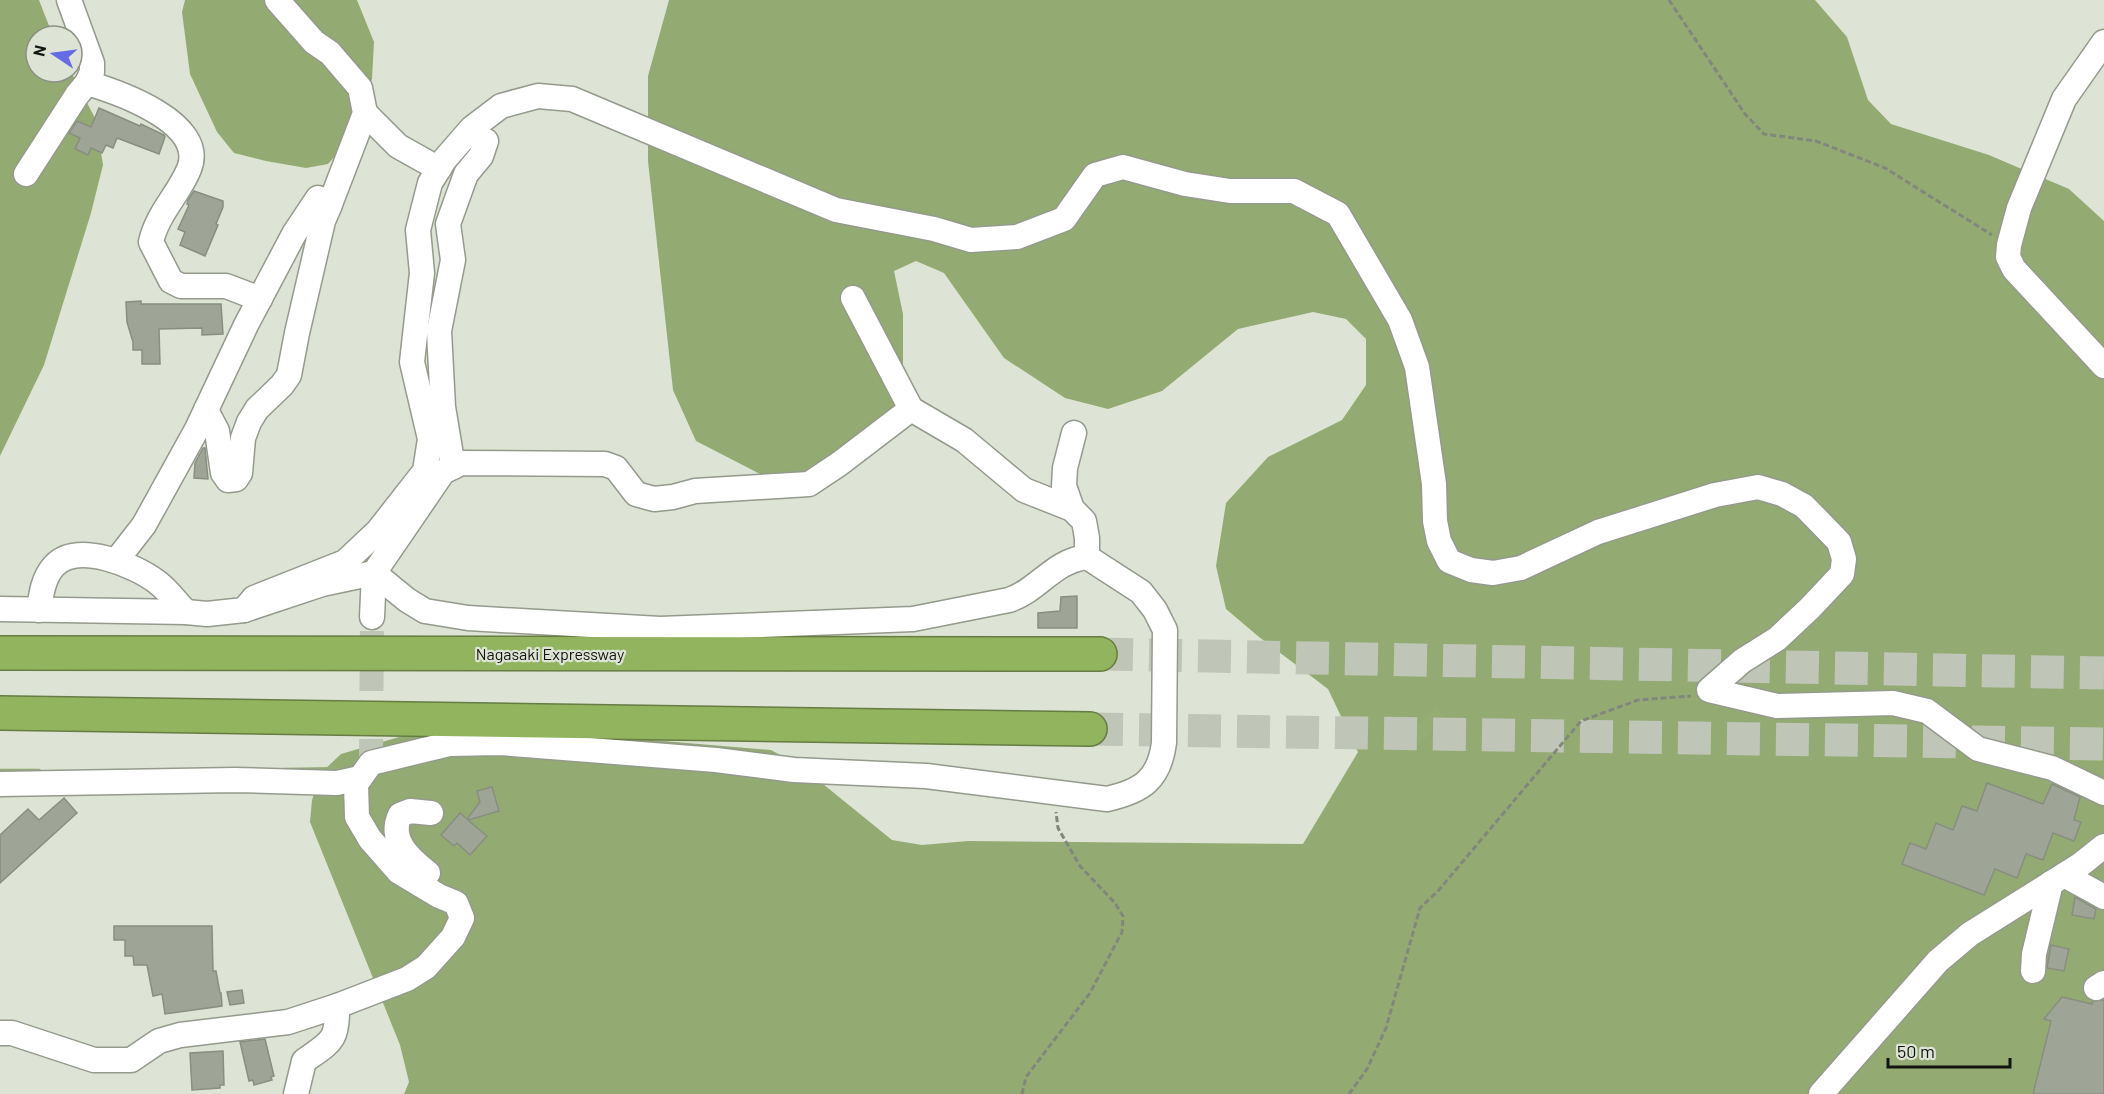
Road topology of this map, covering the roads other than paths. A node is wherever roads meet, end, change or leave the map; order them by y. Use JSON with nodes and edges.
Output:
{"nodes":[{"id":1,"x":69,"y":0,"type":"edge"},
{"id":2,"x":277,"y":0,"type":"edge"},
{"id":3,"x":2104,"y":42,"type":"edge"},
{"id":4,"x":87,"y":83,"type":"junction"},
{"id":5,"x":365,"y":112,"type":"junction"},
{"id":6,"x":486,"y":141,"type":"dead end"},
{"id":7,"x":439,"y":169,"type":"junction"},
{"id":8,"x":26,"y":174,"type":"dead end"},
{"id":9,"x":329,"y":207,"type":"junction"},
{"id":10,"x":853,"y":298,"type":"dead end"},
{"id":11,"x":260,"y":299,"type":"junction"},
{"id":12,"x":2104,"y":366,"type":"edge"},
{"id":13,"x":910,"y":409,"type":"junction"},
{"id":14,"x":206,"y":410,"type":"junction"},
{"id":15,"x":1074,"y":433,"type":"dead end"},
{"id":16,"x":453,"y":467,"type":"junction"},
{"id":17,"x":1072,"y":509,"type":"junction"},
{"id":18,"x":1086,"y":557,"type":"junction"},
{"id":19,"x":116,"y":561,"type":"junction"},
{"id":20,"x":374,"y":573,"type":"junction"},
{"id":21,"x":0,"y":609,"type":"edge"},
{"id":22,"x":39,"y":610,"type":"junction"},
{"id":23,"x":244,"y":610,"type":"junction"},
{"id":24,"x":186,"y":612,"type":"junction"},
{"id":25,"x":372,"y":617,"type":"tunnel mouth"},
{"id":26,"x":0,"y":653,"type":"edge"},
{"id":27,"x":1100,"y":654,"type":"tunnel mouth"},
{"id":28,"x":0,"y":713,"type":"edge"},
{"id":29,"x":1090,"y":729,"type":"tunnel mouth"},
{"id":30,"x":360,"y":778,"type":"junction"},
{"id":31,"x":0,"y":784,"type":"edge"},
{"id":32,"x":2104,"y":793,"type":"edge"},
{"id":33,"x":431,"y":813,"type":"dead end"},
{"id":34,"x":2104,"y":846,"type":"edge"},
{"id":35,"x":2058,"y":879,"type":"junction"},
{"id":36,"x":2104,"y":897,"type":"edge"},
{"id":37,"x":456,"y":903,"type":"junction"},
{"id":38,"x":2033,"y":971,"type":"dead end"},
{"id":39,"x":337,"y":1006,"type":"junction"},
{"id":40,"x":0,"y":1033,"type":"edge"},
{"id":41,"x":296,"y":1094,"type":"edge"},
{"id":42,"x":1821,"y":1094,"type":"edge"}],
"edges":[{"from":1,"to":4,"type":"street"},
{"from":2,"to":5,"type":"street"},
{"from":3,"to":12,"type":"street"},
{"from":4,"to":8,"type":"street"},
{"from":4,"to":11,"type":"street"},
{"from":5,"to":7,"type":"street"},
{"from":5,"to":9,"type":"street"},
{"from":6,"to":16,"type":"street"},
{"from":7,"to":23,"type":"street"},
{"from":7,"to":32,"type":"street"},
{"from":9,"to":11,"type":"street"},
{"from":9,"to":14,"type":"street"},
{"from":10,"to":13,"type":"street"},
{"from":11,"to":14,"type":"street"},
{"from":13,"to":16,"type":"street"},
{"from":13,"to":17,"type":"street"},
{"from":14,"to":19,"type":"street"},
{"from":15,"to":17,"type":"street"},
{"from":16,"to":20,"type":"street"},
{"from":17,"to":18,"type":"street"},
{"from":18,"to":20,"type":"street"},
{"from":18,"to":30,"type":"street"},
{"from":19,"to":22,"type":"street"},
{"from":19,"to":24,"type":"street"},
{"from":20,"to":23,"type":"street"},
{"from":20,"to":25,"type":"street"},
{"from":21,"to":22,"type":"street"},
{"from":22,"to":24,"type":"street"},
{"from":23,"to":24,"type":"street"},
{"from":26,"to":27,"type":"highway","name":"Nagasaki Expressway"},
{"from":28,"to":29,"type":"highway"},
{"from":30,"to":31,"type":"street"},
{"from":30,"to":37,"type":"street"},
{"from":33,"to":37,"type":"street"},
{"from":34,"to":35,"type":"street"},
{"from":35,"to":36,"type":"street"},
{"from":35,"to":38,"type":"street"},
{"from":35,"to":42,"type":"street"},
{"from":37,"to":39,"type":"street"},
{"from":39,"to":40,"type":"street"},
{"from":39,"to":41,"type":"street"}]}
